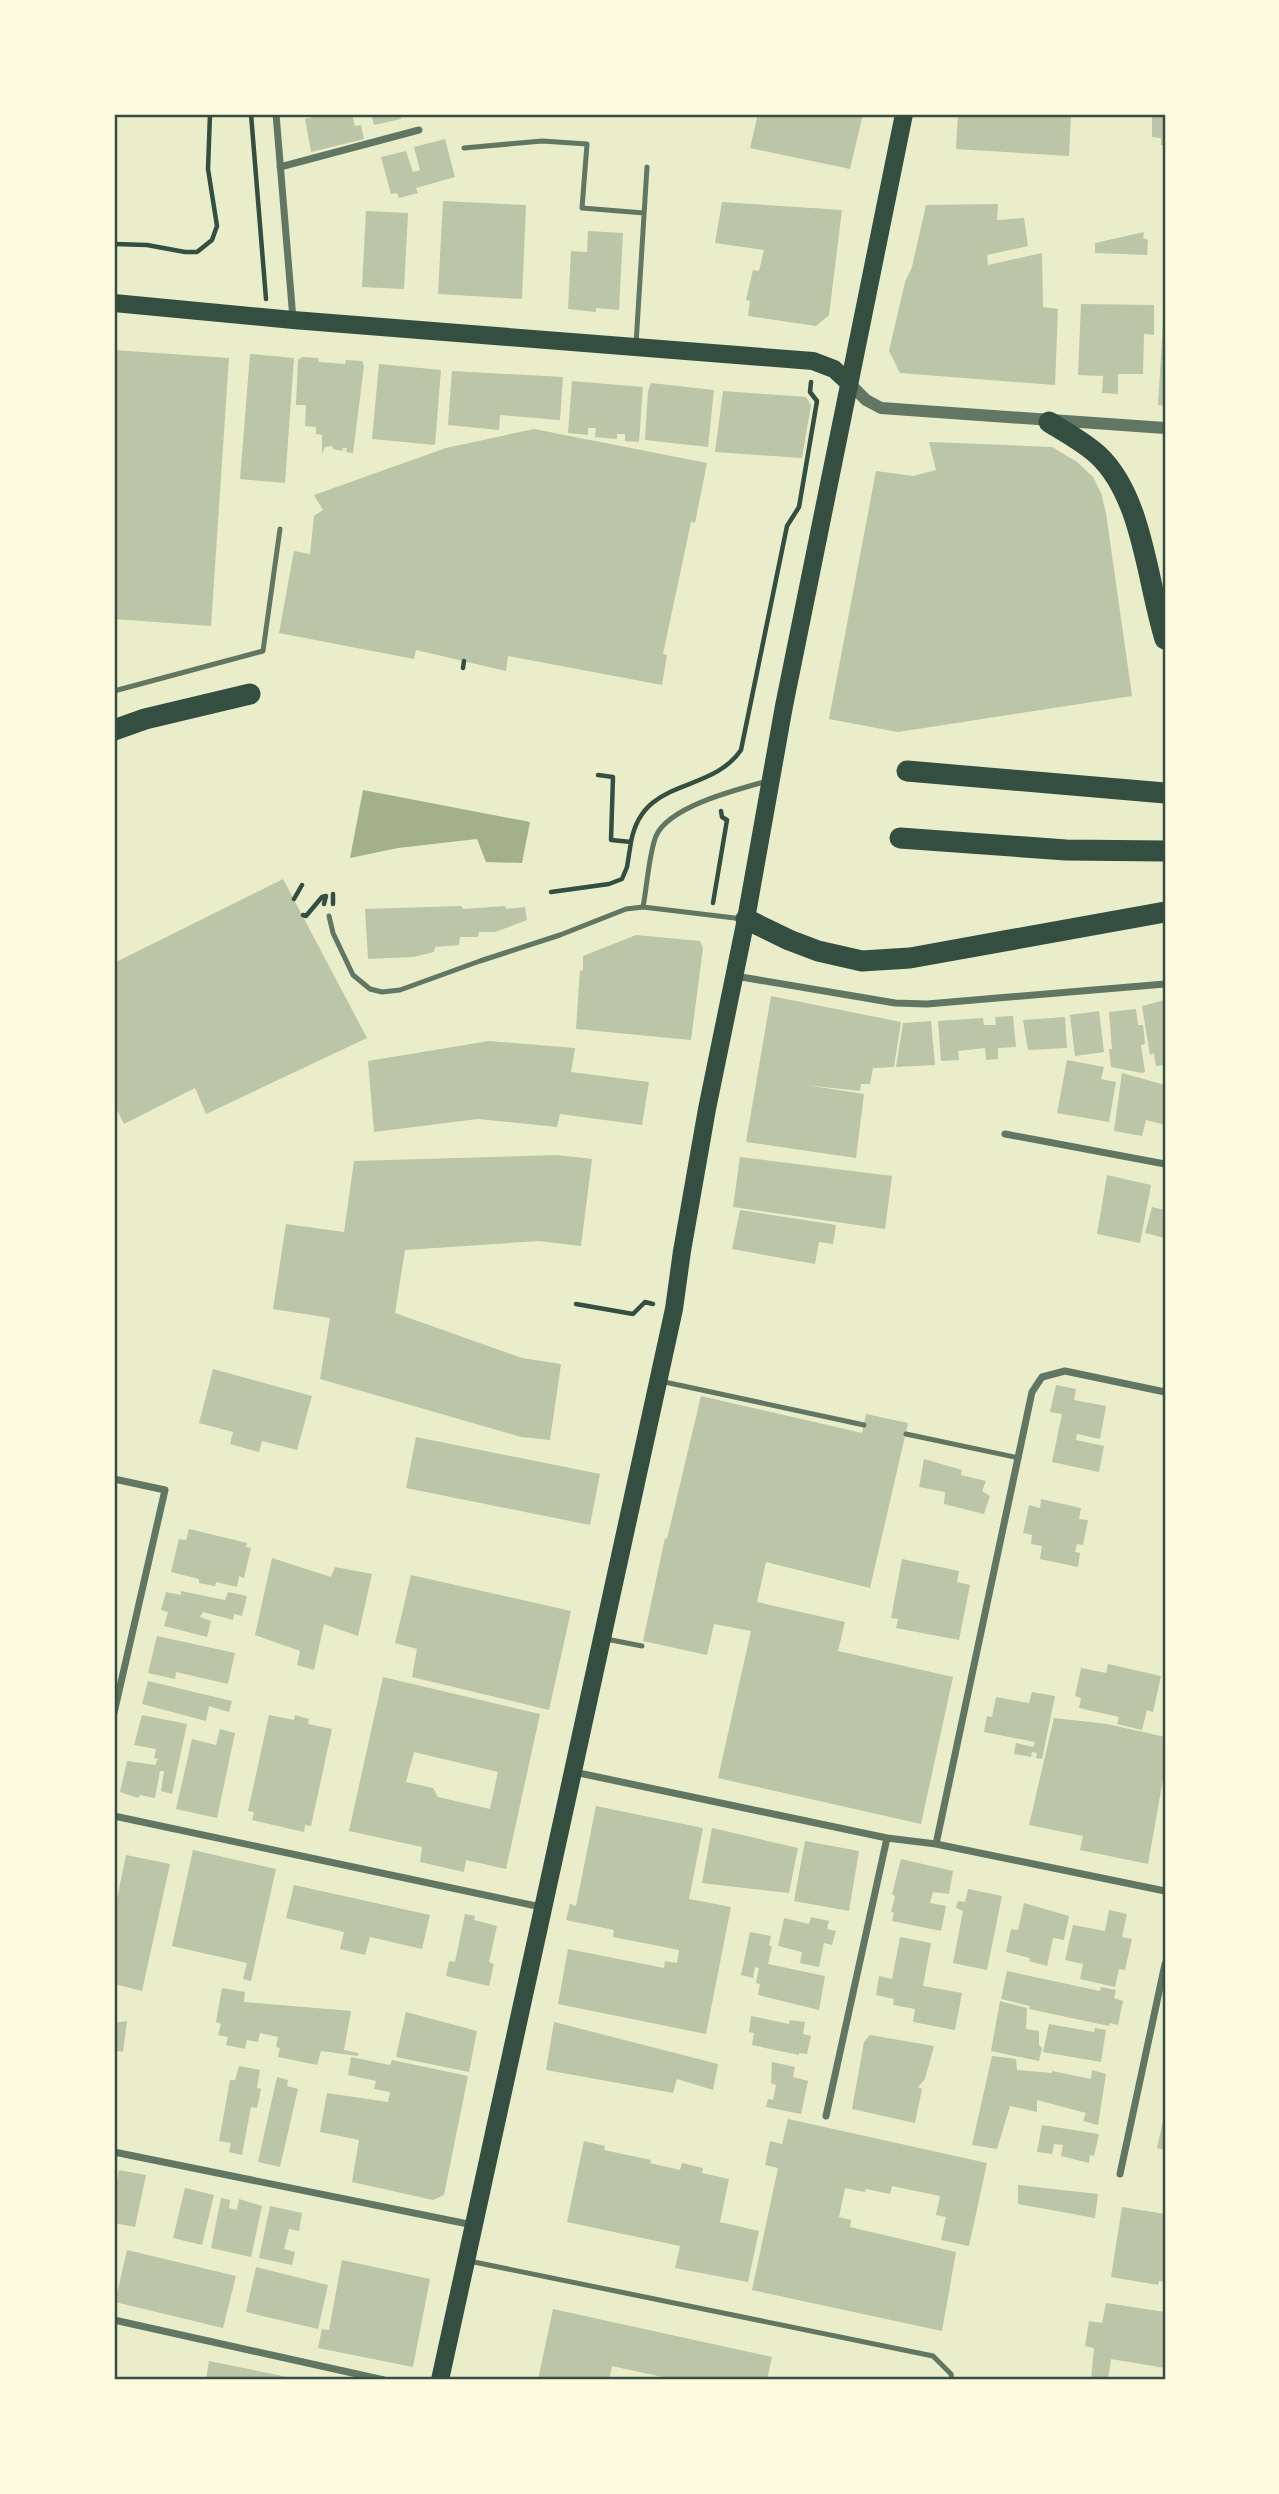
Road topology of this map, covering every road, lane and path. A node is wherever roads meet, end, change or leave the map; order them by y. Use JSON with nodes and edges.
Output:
{"nodes":[{"id":1,"x":210,"y":114,"type":"edge"},
{"id":2,"x":251,"y":114,"type":"edge"},
{"id":3,"x":276,"y":114,"type":"edge"},
{"id":4,"x":904,"y":114,"type":"edge"},
{"id":5,"x":419,"y":130,"type":"dead end"},
{"id":6,"x":464,"y":148,"type":"dead end"},
{"id":7,"x":280,"y":167,"type":"junction"},
{"id":8,"x":647,"y":167,"type":"dead end"},
{"id":9,"x":644,"y":213,"type":"junction"},
{"id":10,"x":114,"y":244,"type":"edge"},
{"id":11,"x":114,"y":303,"type":"edge"},
{"id":12,"x":268,"y":317,"type":"junction"},
{"id":13,"x":293,"y":320,"type":"junction"},
{"id":14,"x":635,"y":347,"type":"junction"},
{"id":15,"x":813,"y":361,"type":"junction"},
{"id":16,"x":848,"y":382,"type":"junction"},
{"id":17,"x":1049,"y":422,"type":"junction"},
{"id":18,"x":1165,"y":428,"type":"edge"},
{"id":19,"x":279,"y":529,"type":"dead end"},
{"id":20,"x":1165,"y":639,"type":"edge"},
{"id":21,"x":464,"y":661,"type":"dead end"},
{"id":22,"x":463,"y":668,"type":"dead end"},
{"id":23,"x":114,"y":691,"type":"edge"},
{"id":24,"x":250,"y":694,"type":"dead end"},
{"id":25,"x":114,"y":730,"type":"edge"},
{"id":26,"x":907,"y":771,"type":"dead end"},
{"id":27,"x":715,"y":772,"type":"junction"},
{"id":28,"x":598,"y":775,"type":"dead end"},
{"id":29,"x":771,"y":780,"type":"junction"},
{"id":30,"x":1165,"y":793,"type":"edge"},
{"id":31,"x":718,"y":795,"type":"junction"},
{"id":32,"x":900,"y":838,"type":"dead end"},
{"id":33,"x":631,"y":842,"type":"junction"},
{"id":34,"x":1165,"y":851,"type":"edge"},
{"id":35,"x":302,"y":885,"type":"dead end"},
{"id":36,"x":551,"y":892,"type":"dead end"},
{"id":37,"x":294,"y":899,"type":"dead end"},
{"id":38,"x":643,"y":907,"type":"junction"},
{"id":39,"x":1165,"y":912,"type":"edge"},
{"id":40,"x":329,"y":916,"type":"dead end"},
{"id":41,"x":711,"y":916,"type":"junction"},
{"id":42,"x":746,"y":919,"type":"junction"},
{"id":43,"x":734,"y":976,"type":"junction"},
{"id":44,"x":1165,"y":984,"type":"edge"},
{"id":45,"x":1005,"y":1134,"type":"dead end"},
{"id":46,"x":1165,"y":1164,"type":"edge"},
{"id":47,"x":576,"y":1304,"type":"dead end"},
{"id":48,"x":633,"y":1314,"type":"dead end"},
{"id":49,"x":657,"y":1380,"type":"junction"},
{"id":50,"x":1165,"y":1392,"type":"edge"},
{"id":51,"x":864,"y":1425,"type":"dead end"},
{"id":52,"x":906,"y":1434,"type":"dead end"},
{"id":53,"x":1018,"y":1458,"type":"junction"},
{"id":54,"x":114,"y":1479,"type":"edge"},
{"id":55,"x":603,"y":1639,"type":"junction"},
{"id":56,"x":642,"y":1646,"type":"dead end"},
{"id":57,"x":114,"y":1713,"type":"edge"},
{"id":58,"x":574,"y":1772,"type":"junction"},
{"id":59,"x":114,"y":1816,"type":"edge"},
{"id":60,"x":887,"y":1838,"type":"junction"},
{"id":61,"x":936,"y":1844,"type":"junction"},
{"id":62,"x":1165,"y":1891,"type":"edge"},
{"id":63,"x":544,"y":1908,"type":"junction"},
{"id":64,"x":1165,"y":1964,"type":"edge"},
{"id":65,"x":826,"y":2116,"type":"dead end"},
{"id":66,"x":114,"y":2152,"type":"edge"},
{"id":67,"x":1120,"y":2174,"type":"dead end"},
{"id":68,"x":474,"y":2225,"type":"junction"},
{"id":69,"x":466,"y":2260,"type":"junction"},
{"id":70,"x":114,"y":2320,"type":"edge"},
{"id":71,"x":384,"y":2380,"type":"edge"},
{"id":72,"x":440,"y":2380,"type":"edge"},
{"id":73,"x":953,"y":2380,"type":"edge"}],
"edges":[{"from":1,"to":10,"type":"path"},
{"from":2,"to":12,"type":"path"},
{"from":3,"to":7,"type":"street"},
{"from":4,"to":16,"type":"main road"},
{"from":5,"to":7,"type":"street"},
{"from":6,"to":9,"type":"lane"},
{"from":7,"to":13,"type":"street"},
{"from":8,"to":9,"type":"lane"},
{"from":9,"to":14,"type":"lane"},
{"from":11,"to":12,"type":"main road"},
{"from":12,"to":13,"type":"main road"},
{"from":13,"to":14,"type":"main road"},
{"from":14,"to":15,"type":"main road"},
{"from":15,"to":16,"type":"main road"},
{"from":15,"to":27,"type":"path"},
{"from":16,"to":17,"type":"street"},
{"from":16,"to":29,"type":"main road"},
{"from":17,"to":18,"type":"street"},
{"from":17,"to":20,"type":"highway"},
{"from":19,"to":23,"type":"lane"},
{"from":21,"to":22,"type":"path"},
{"from":24,"to":25,"type":"highway"},
{"from":26,"to":30,"type":"highway"},
{"from":27,"to":31,"type":"path"},
{"from":27,"to":33,"type":"path"},
{"from":28,"to":33,"type":"path"},
{"from":29,"to":31,"type":"lane"},
{"from":29,"to":42,"type":"main road"},
{"from":31,"to":38,"type":"lane"},
{"from":31,"to":41,"type":"path"},
{"from":32,"to":34,"type":"highway"},
{"from":33,"to":36,"type":"path"},
{"from":35,"to":37,"type":"path"},
{"from":38,"to":40,"type":"lane"},
{"from":38,"to":41,"type":"lane"},
{"from":39,"to":42,"type":"highway"},
{"from":41,"to":42,"type":"lane"},
{"from":42,"to":43,"type":"main road"},
{"from":43,"to":44,"type":"street"},
{"from":43,"to":49,"type":"main road"},
{"from":45,"to":46,"type":"street"},
{"from":47,"to":48,"type":"path"},
{"from":49,"to":51,"type":"lane"},
{"from":49,"to":55,"type":"main road"},
{"from":50,"to":53,"type":"street"},
{"from":52,"to":53,"type":"lane"},
{"from":53,"to":61,"type":"street"},
{"from":54,"to":57,"type":"street"},
{"from":55,"to":56,"type":"lane"},
{"from":55,"to":58,"type":"main road"},
{"from":58,"to":60,"type":"street"},
{"from":58,"to":63,"type":"main road"},
{"from":59,"to":63,"type":"street"},
{"from":60,"to":61,"type":"street"},
{"from":60,"to":65,"type":"street"},
{"from":61,"to":62,"type":"street"},
{"from":63,"to":68,"type":"main road"},
{"from":64,"to":67,"type":"street"},
{"from":66,"to":68,"type":"street"},
{"from":68,"to":69,"type":"main road"},
{"from":69,"to":72,"type":"main road"},
{"from":69,"to":73,"type":"lane"},
{"from":70,"to":71,"type":"street"}]}
